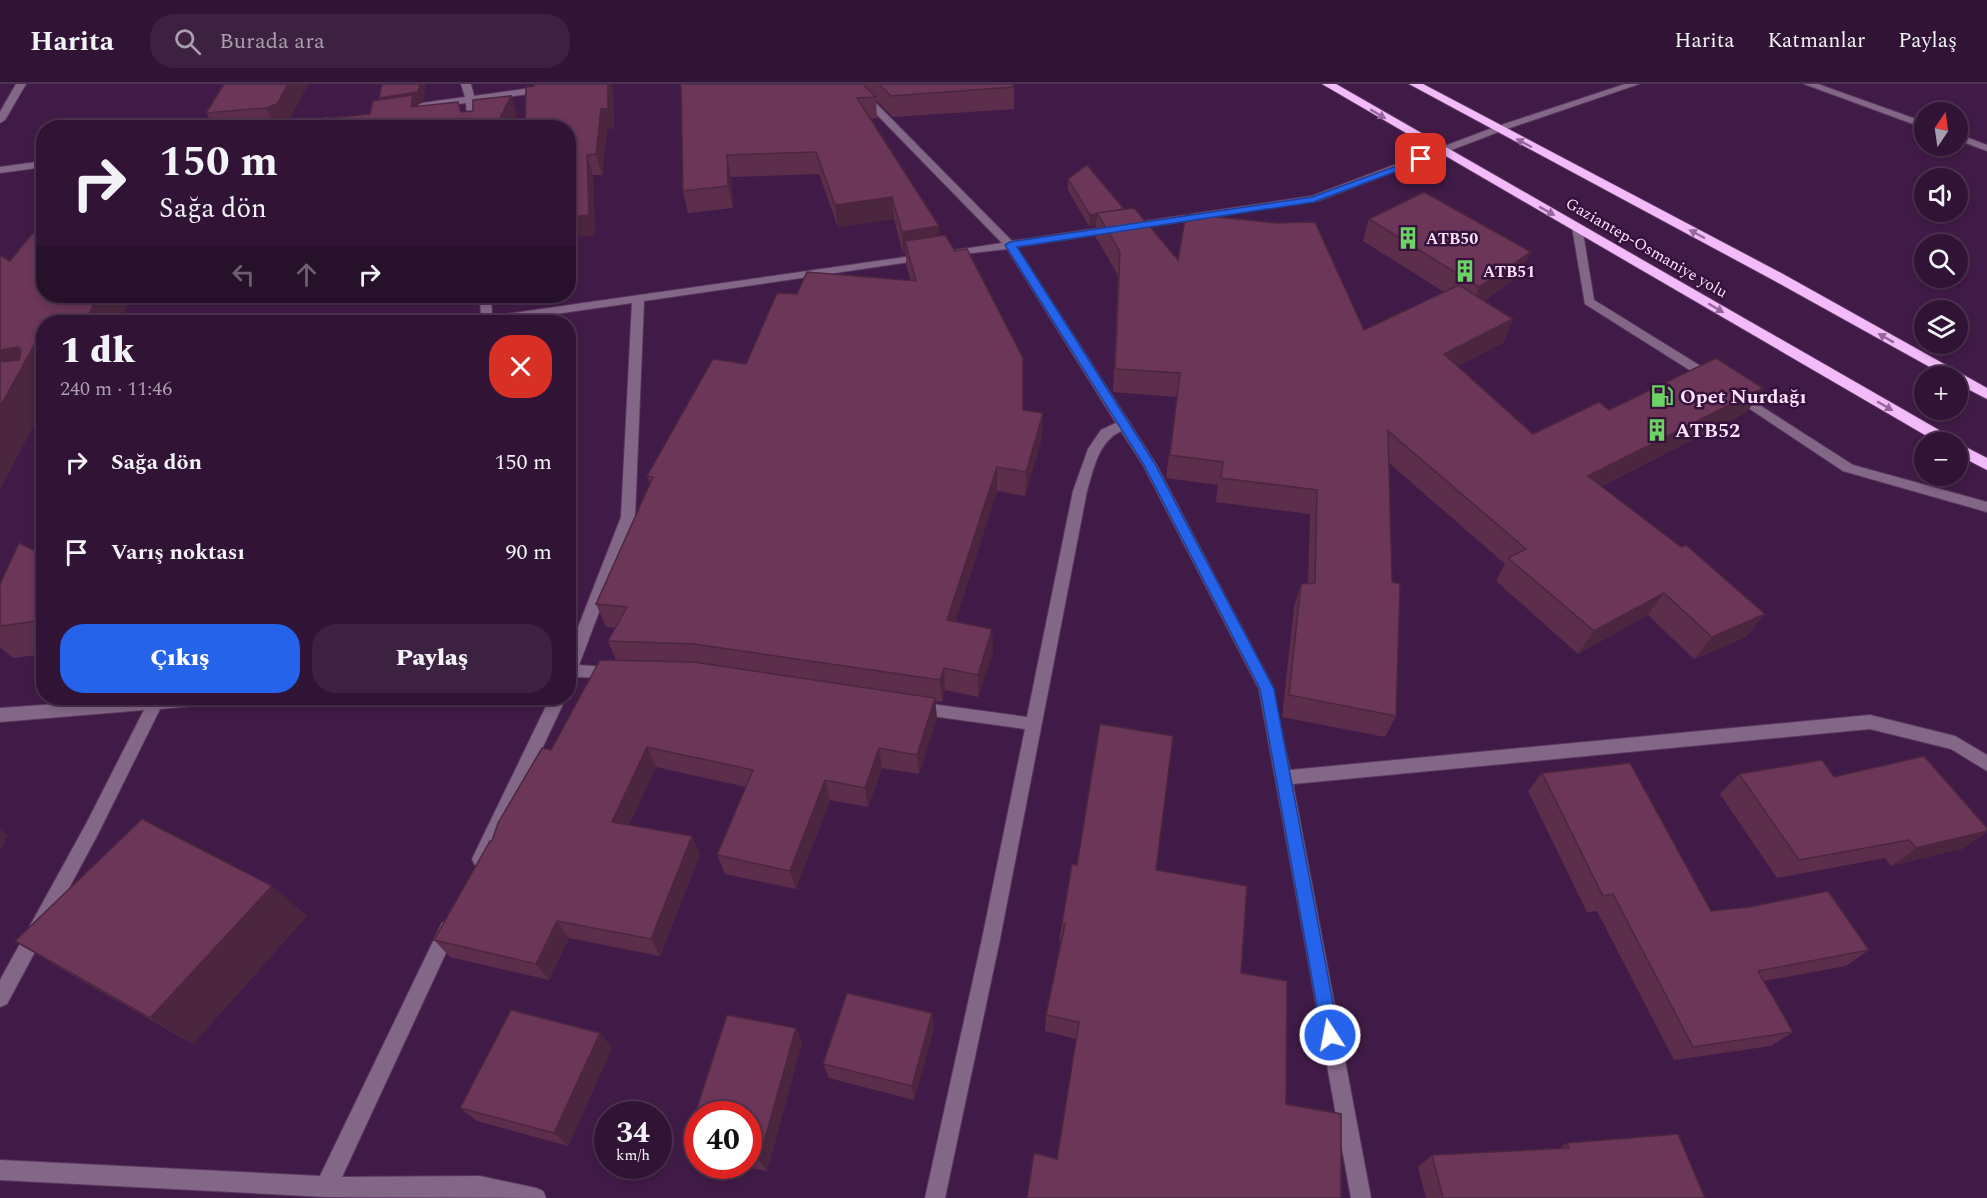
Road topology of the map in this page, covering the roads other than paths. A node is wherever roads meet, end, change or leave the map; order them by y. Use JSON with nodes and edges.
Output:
{"nodes":[{"id":1,"x":21,"y":84,"type":"edge"},
{"id":2,"x":466,"y":84,"type":"edge"},
{"id":3,"x":581,"y":84,"type":"edge"},
{"id":4,"x":852,"y":84,"type":"edge"},
{"id":5,"x":1328,"y":84,"type":"edge"},
{"id":6,"x":1415,"y":84,"type":"edge"},
{"id":7,"x":1634,"y":84,"type":"edge"},
{"id":8,"x":1809,"y":84,"type":"edge"},
{"id":9,"x":470,"y":99,"type":"junction"},
{"id":10,"x":412,"y":108,"type":"edge"},
{"id":11,"x":341,"y":119,"type":"edge"},
{"id":12,"x":0,"y":120,"type":"edge"},
{"id":13,"x":334,"y":120,"type":"edge"},
{"id":14,"x":472,"y":120,"type":"edge"},
{"id":15,"x":1914,"y":121,"type":"edge"},
{"id":16,"x":1498,"y":129,"type":"junction"},
{"id":17,"x":1968,"y":141,"type":"edge"},
{"id":18,"x":1987,"y":148,"type":"edge"},
{"id":19,"x":1442,"y":152,"type":"junction"},
{"id":20,"x":36,"y":165,"type":"edge"},
{"id":21,"x":0,"y":170,"type":"edge"},
{"id":22,"x":1577,"y":227,"type":"junction"},
{"id":23,"x":1010,"y":245,"type":"junction"},
{"id":24,"x":638,"y":299,"type":"junction"},
{"id":25,"x":530,"y":315,"type":"edge"},
{"id":26,"x":1937,"y":366,"type":"edge"},
{"id":27,"x":1968,"y":383,"type":"edge"},
{"id":28,"x":1987,"y":394,"type":"edge"},
{"id":29,"x":1124,"y":424,"type":"junction"},
{"id":30,"x":1931,"y":432,"type":"edge"},
{"id":31,"x":1968,"y":454,"type":"edge"},
{"id":32,"x":1987,"y":465,"type":"edge"},
{"id":33,"x":1987,"y":507,"type":"edge"},
{"id":34,"x":576,"y":654,"type":"edge"},
{"id":35,"x":576,"y":672,"type":"edge"},
{"id":36,"x":630,"y":673,"type":"edge"},
{"id":37,"x":120,"y":705,"type":"edge"},
{"id":38,"x":154,"y":705,"type":"edge"},
{"id":39,"x":555,"y":705,"type":"edge"},
{"id":40,"x":896,"y":705,"type":"edge"},
{"id":41,"x":0,"y":715,"type":"edge"},
{"id":42,"x":1033,"y":724,"type":"junction"},
{"id":43,"x":1987,"y":764,"type":"edge"},
{"id":44,"x":1282,"y":778,"type":"junction"},
{"id":45,"x":472,"y":878,"type":"edge"},
{"id":46,"x":457,"y":910,"type":"edge"},
{"id":47,"x":0,"y":998,"type":"edge"},
{"id":48,"x":0,"y":1170,"type":"edge"},
{"id":49,"x":326,"y":1187,"type":"junction"},
{"id":50,"x":478,"y":1192,"type":"edge"},
{"id":51,"x":536,"y":1198,"type":"edge"},
{"id":52,"x":935,"y":1198,"type":"edge"},
{"id":53,"x":1361,"y":1198,"type":"edge"}],
"edges":[{"from":1,"to":12,"type":"street"},
{"from":2,"to":9,"type":"street"},
{"from":3,"to":9,"type":"street"},
{"from":4,"to":23,"type":"street"},
{"from":5,"to":19,"type":"highway","name":"Gaziantep-Osmaniye yolu","one_way":true},
{"from":6,"to":16,"type":"highway","name":"Gaziantep-Osmaniye yolu"},
{"from":7,"to":16,"type":"street"},
{"from":8,"to":15,"type":"street"},
{"from":9,"to":10,"type":"street"},
{"from":9,"to":14,"type":"street"},
{"from":11,"to":13,"type":"street"},
{"from":16,"to":19,"type":"street"},
{"from":26,"to":16,"type":"highway","name":"Gaziantep-Osmaniye yolu","one_way":true},
{"from":17,"to":18,"type":"street"},
{"from":19,"to":22,"type":"highway","name":"Gaziantep-Osmaniye yolu","one_way":true},
{"from":19,"to":23,"type":"street"},
{"from":20,"to":21,"type":"street"},
{"from":22,"to":30,"type":"highway","name":"Gaziantep-Osmaniye yolu","one_way":true},
{"from":22,"to":33,"type":"street"},
{"from":23,"to":24,"type":"street"},
{"from":23,"to":29,"type":"street"},
{"from":24,"to":25,"type":"street"},
{"from":24,"to":34,"type":"street"},
{"from":27,"to":28,"type":"highway","name":"Gaziantep-Osmaniye yolu"},
{"from":29,"to":42,"type":"street"},
{"from":29,"to":44,"type":"street"},
{"from":31,"to":32,"type":"highway"},
{"from":35,"to":36,"type":"street"},
{"from":37,"to":41,"type":"street"},
{"from":38,"to":47,"type":"street"},
{"from":39,"to":45,"type":"street"},
{"from":40,"to":42,"type":"street"},
{"from":42,"to":52,"type":"street"},
{"from":43,"to":44,"type":"street"},
{"from":44,"to":53,"type":"street"},
{"from":46,"to":49,"type":"street"},
{"from":48,"to":49,"type":"street"},
{"from":49,"to":50,"type":"street"},
{"from":50,"to":51,"type":"street"}]}
